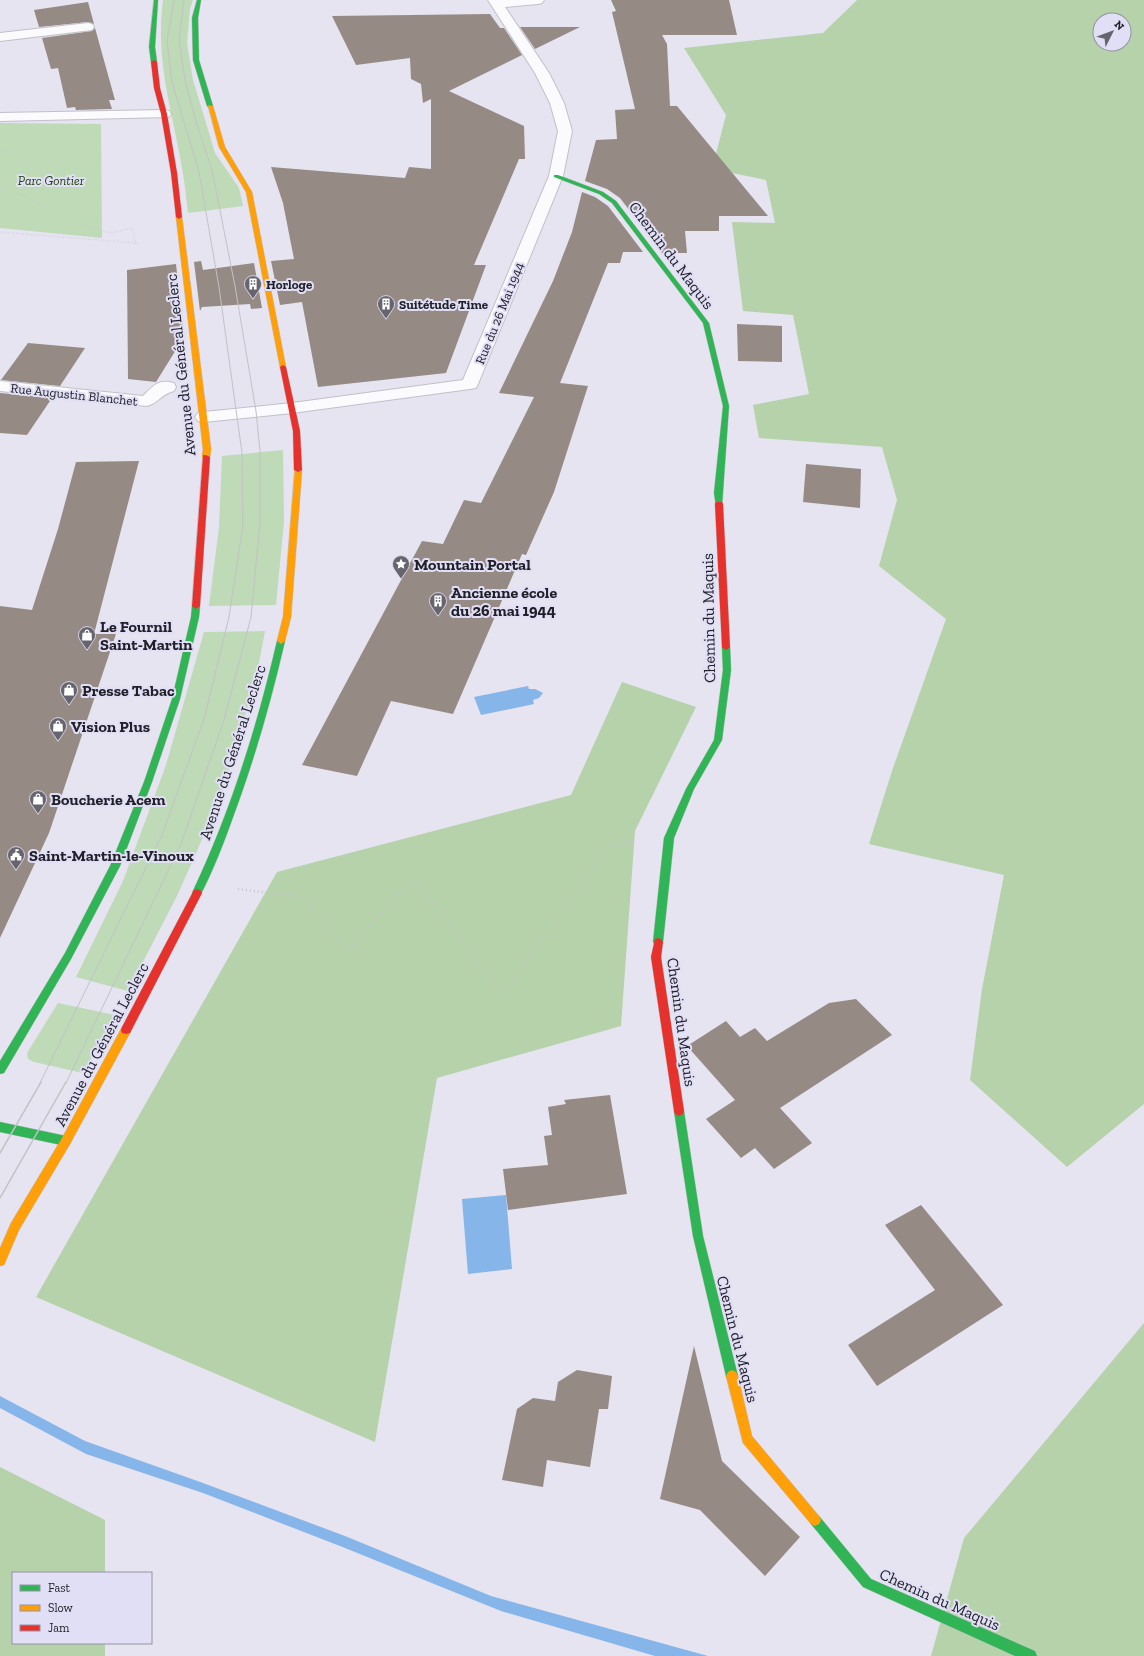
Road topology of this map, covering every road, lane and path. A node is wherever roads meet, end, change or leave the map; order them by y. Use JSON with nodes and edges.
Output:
{"nodes":[{"id":1,"x":156,"y":0,"type":"edge"},
{"id":2,"x":199,"y":0,"type":"edge"},
{"id":3,"x":538,"y":0,"type":"edge"},
{"id":4,"x":495,"y":2,"type":"edge"},
{"id":5,"x":88,"y":27,"type":"dead end"},
{"id":6,"x":0,"y":37,"type":"edge"},
{"id":7,"x":164,"y":114,"type":"junction"},
{"id":8,"x":0,"y":117,"type":"edge"},
{"id":9,"x":556,"y":176,"type":"junction"},
{"id":10,"x":0,"y":187,"type":"edge"},
{"id":11,"x":0,"y":232,"type":"edge"},
{"id":12,"x":0,"y":386,"type":"edge"},
{"id":13,"x":168,"y":387,"type":"dead end"},
{"id":14,"x":292,"y":408,"type":"junction"},
{"id":15,"x":204,"y":417,"type":"junction"},
{"id":16,"x":669,"y":838,"type":"junction"},
{"id":17,"x":232,"y":888,"type":"dead end"},
{"id":18,"x":0,"y":1070,"type":"edge"},
{"id":19,"x":0,"y":1127,"type":"edge"},
{"id":20,"x":66,"y":1141,"type":"junction"},
{"id":21,"x":0,"y":1261,"type":"edge"},
{"id":22,"x":1030,"y":1656,"type":"edge"}],
"edges":[{"from":1,"to":7,"type":"main road","name":"Avenue du Général Leclerc"},
{"from":2,"to":14,"type":"main road","name":"Avenue du Général Leclerc"},
{"from":3,"to":4,"type":"street"},
{"from":4,"to":9,"type":"street","name":"Rue du 26 Mai 1944"},
{"from":5,"to":6,"type":"street"},
{"from":7,"to":8,"type":"street"},
{"from":7,"to":15,"type":"main road","name":"Avenue du Général Leclerc"},
{"from":9,"to":14,"type":"street","name":"Rue du 26 Mai 1944"},
{"from":9,"to":16,"type":"main road","name":"Chemin du Maquis"},
{"from":10,"to":11,"type":"path"},
{"from":12,"to":13,"type":"street","name":"Rue Augustin Blanchet"},
{"from":14,"to":15,"type":"street","name":"Rue du 26 Mai 1944"},
{"from":14,"to":20,"type":"main road","name":"Avenue du Général Leclerc"},
{"from":15,"to":18,"type":"main road","name":"Avenue du Général Leclerc"},
{"from":16,"to":17,"type":"path"},
{"from":16,"to":22,"type":"main road","name":"Chemin du Maquis"},
{"from":19,"to":20,"type":"main road"},
{"from":20,"to":21,"type":"main road","name":"Avenue du Général Leclerc"}]}
